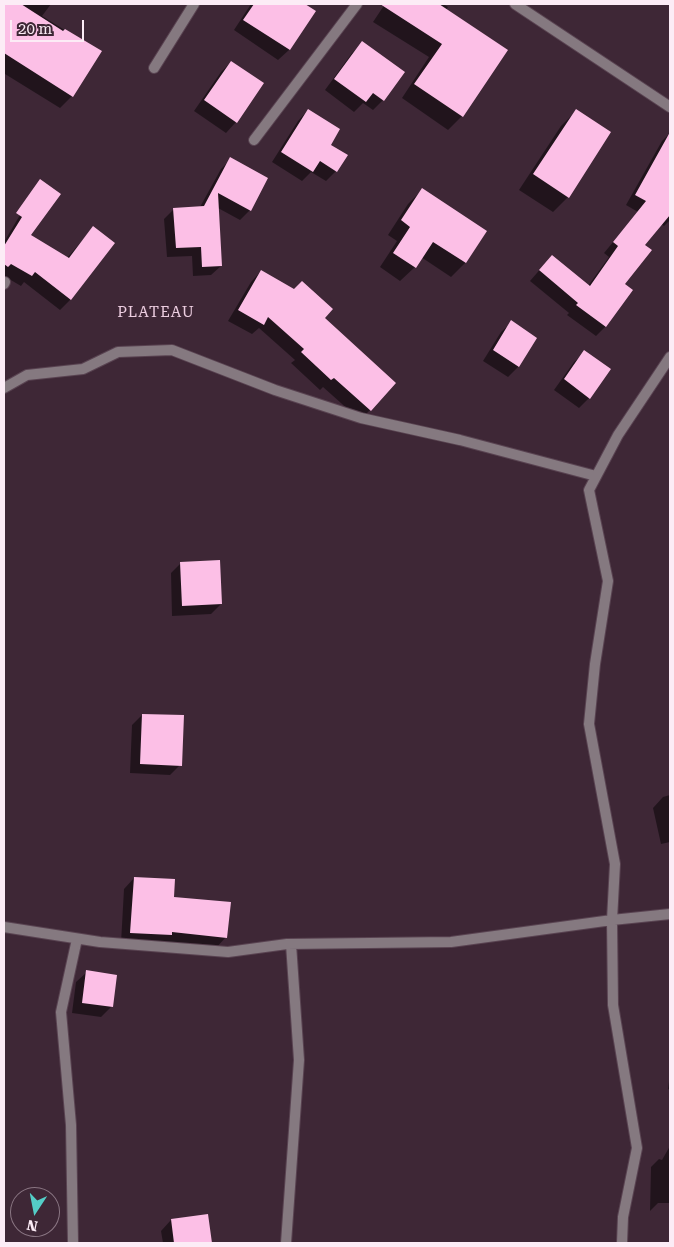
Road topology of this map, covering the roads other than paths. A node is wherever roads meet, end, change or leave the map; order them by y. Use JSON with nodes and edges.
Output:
{"nodes":[{"id":1,"x":194,"y":4,"type":"edge"},
{"id":2,"x":357,"y":4,"type":"edge"},
{"id":3,"x":515,"y":4,"type":"edge"},
{"id":4,"x":154,"y":68,"type":"dead end"},
{"id":5,"x":670,"y":108,"type":"edge"},
{"id":6,"x":254,"y":140,"type":"dead end"},
{"id":7,"x":670,"y":357,"type":"edge"},
{"id":8,"x":4,"y":388,"type":"edge"},
{"id":9,"x":596,"y":476,"type":"junction"},
{"id":10,"x":670,"y":914,"type":"edge"},
{"id":11,"x":612,"y":920,"type":"junction"},
{"id":12,"x":4,"y":927,"type":"edge"},
{"id":13,"x":77,"y":939,"type":"junction"},
{"id":14,"x":291,"y":944,"type":"junction"},
{"id":15,"x":74,"y":1243,"type":"edge"},
{"id":16,"x":286,"y":1243,"type":"edge"},
{"id":17,"x":622,"y":1243,"type":"edge"}],
"edges":[{"from":1,"to":4,"type":"street"},
{"from":2,"to":6,"type":"street"},
{"from":3,"to":5,"type":"street"},
{"from":7,"to":9,"type":"street"},
{"from":8,"to":9,"type":"street"},
{"from":9,"to":11,"type":"street"},
{"from":10,"to":11,"type":"street"},
{"from":11,"to":14,"type":"street"},
{"from":11,"to":17,"type":"street"},
{"from":12,"to":13,"type":"street"},
{"from":13,"to":14,"type":"street"},
{"from":13,"to":15,"type":"street"},
{"from":14,"to":16,"type":"street"}]}
